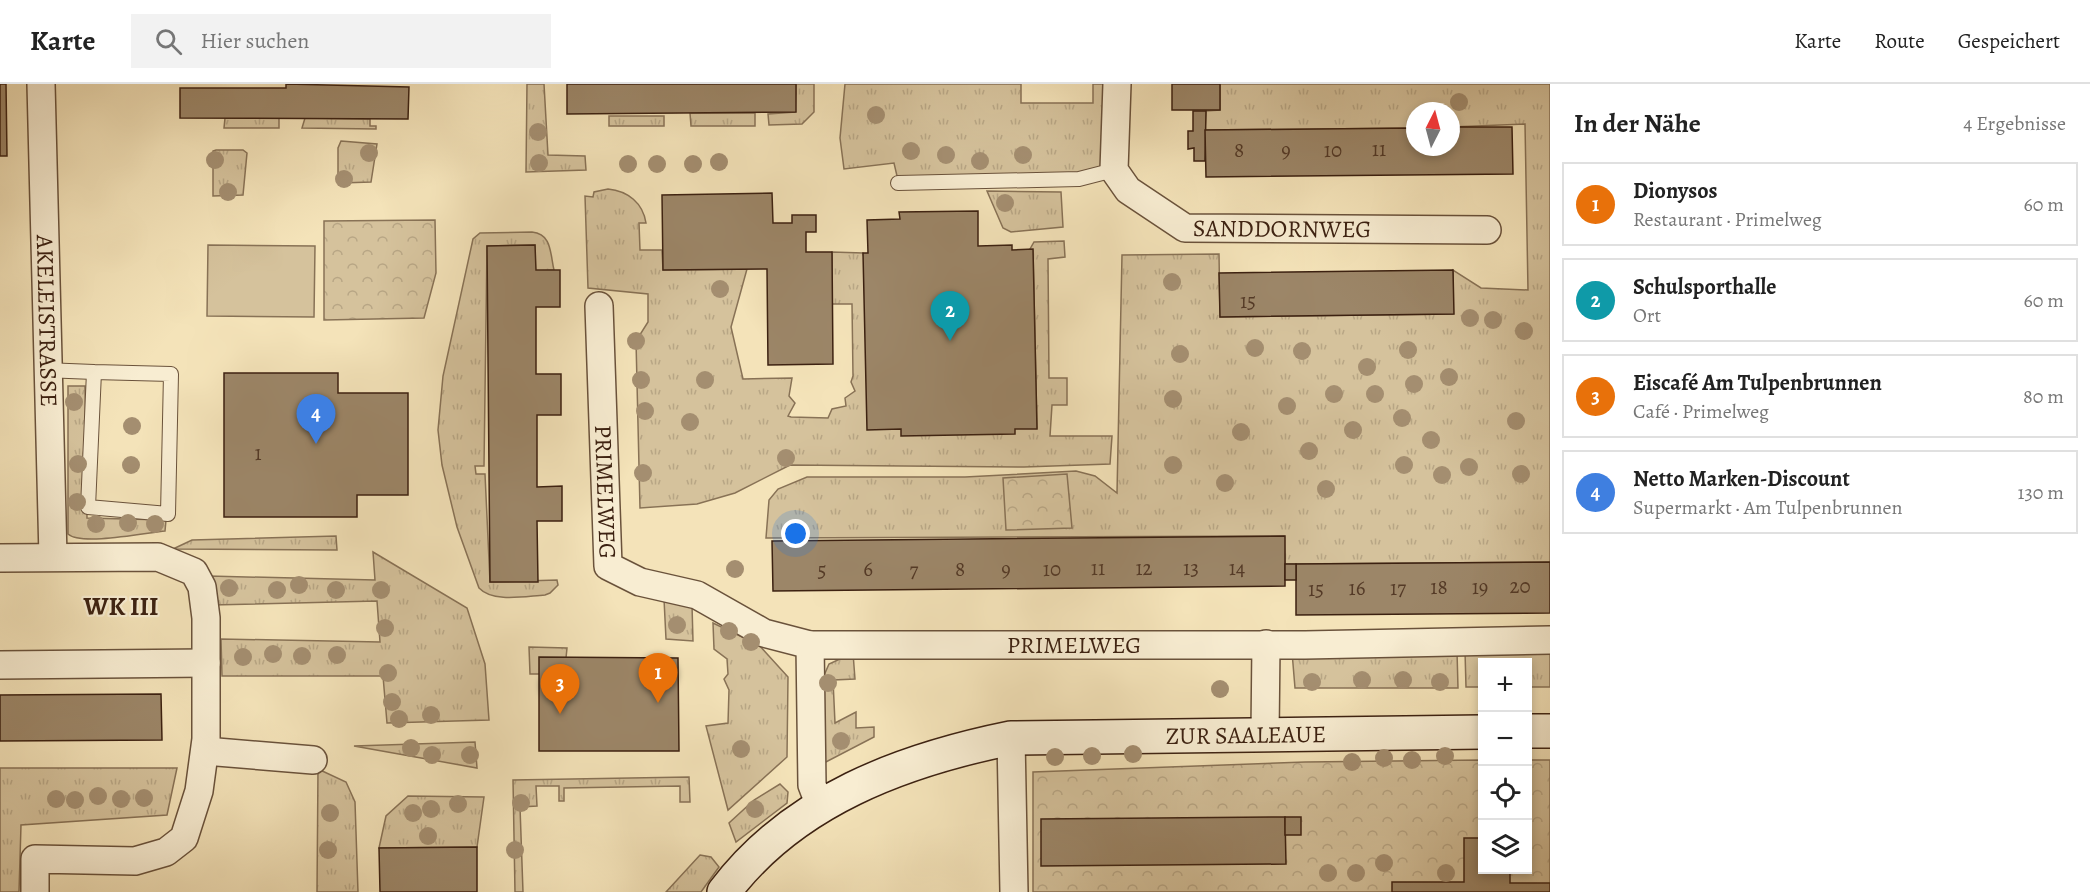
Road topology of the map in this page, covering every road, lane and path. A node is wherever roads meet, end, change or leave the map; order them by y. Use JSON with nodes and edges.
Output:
{"nodes":[{"id":1,"x":41,"y":84,"type":"edge"},
{"id":2,"x":1117,"y":84,"type":"edge"},
{"id":3,"x":1114,"y":171,"type":"junction"},
{"id":4,"x":898,"y":183,"type":"dead end"},
{"id":5,"x":1487,"y":230,"type":"dead end"},
{"id":6,"x":599,"y":306,"type":"dead end"},
{"id":7,"x":45,"y":370,"type":"junction"},
{"id":8,"x":94,"y":372,"type":"junction"},
{"id":9,"x":0,"y":558,"type":"edge"},
{"id":10,"x":63,"y":562,"type":"junction"},
{"id":11,"x":1550,"y":640,"type":"edge"},
{"id":12,"x":1266,"y":644,"type":"junction"},
{"id":13,"x":810,"y":645,"type":"junction"},
{"id":14,"x":206,"y":663,"type":"junction"},
{"id":15,"x":0,"y":665,"type":"edge"},
{"id":16,"x":1532,"y":731,"type":"edge"},
{"id":17,"x":1550,"y":731,"type":"edge"},
{"id":18,"x":1478,"y":732,"type":"edge"},
{"id":19,"x":1264,"y":734,"type":"junction"},
{"id":20,"x":1011,"y":738,"type":"junction"},
{"id":21,"x":205,"y":752,"type":"junction"},
{"id":22,"x":312,"y":760,"type":"dead end"},
{"id":23,"x":820,"y":806,"type":"junction"},
{"id":24,"x":35,"y":892,"type":"edge"},
{"id":25,"x":724,"y":892,"type":"edge"},
{"id":26,"x":1014,"y":892,"type":"edge"}],
"edges":[{"from":1,"to":7,"type":"street","name":"AKELEISTRASSE"},
{"from":2,"to":3,"type":"street"},
{"from":3,"to":4,"type":"lane"},
{"from":3,"to":5,"type":"street","name":"SANDDORNWEG"},
{"from":6,"to":13,"type":"street","name":"PRIMELWEG"},
{"from":7,"to":8,"type":"lane"},
{"from":7,"to":10,"type":"street","name":"AKELEISTRASSE"},
{"from":8,"to":8,"type":"lane"},
{"from":9,"to":10,"type":"street"},
{"from":10,"to":14,"type":"street"},
{"from":11,"to":12,"type":"street","name":"PRIMELWEG"},
{"from":12,"to":13,"type":"street","name":"PRIMELWEG"},
{"from":12,"to":19,"type":"street"},
{"from":13,"to":23,"type":"street"},
{"from":14,"to":15,"type":"street"},
{"from":14,"to":21,"type":"street"},
{"from":16,"to":17,"type":"street"},
{"from":18,"to":19,"type":"street","name":"ZUR SAALEAUE"},
{"from":19,"to":20,"type":"street","name":"ZUR SAALEAUE"},
{"from":20,"to":23,"type":"street","name":"ZUR SAALEAUE"},
{"from":20,"to":26,"type":"street"},
{"from":21,"to":22,"type":"street"},
{"from":21,"to":24,"type":"street"},
{"from":23,"to":25,"type":"street","name":"ZUR SAALEAUE"}]}
